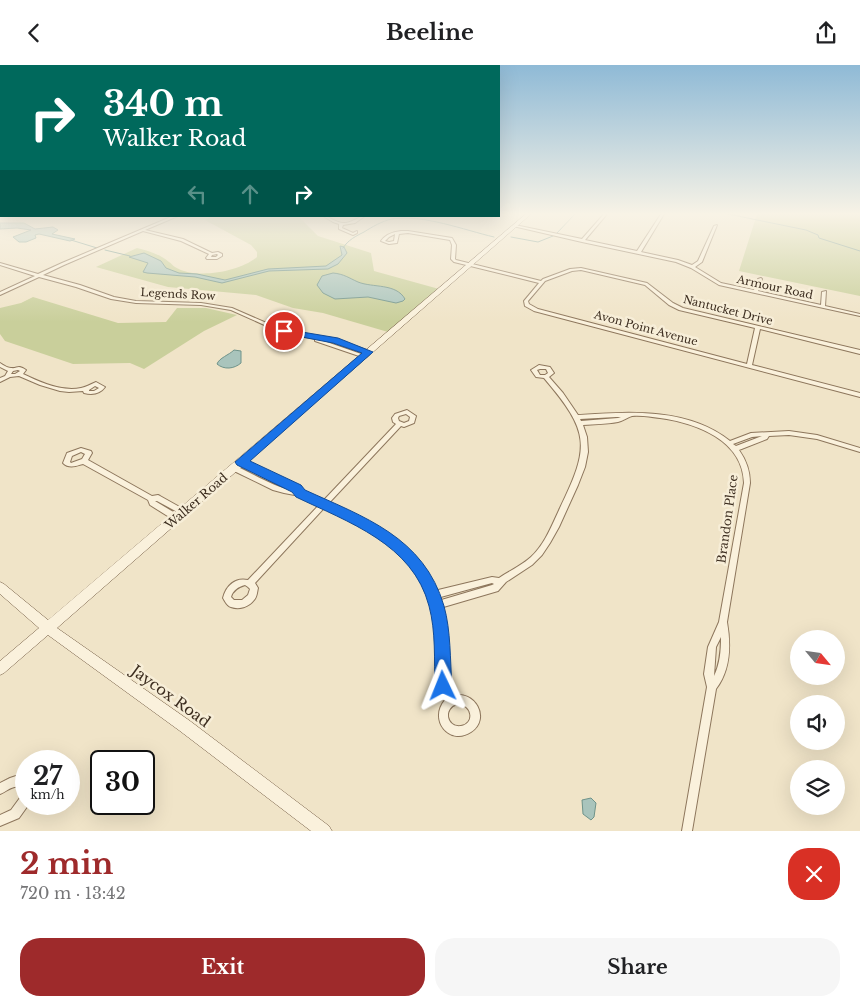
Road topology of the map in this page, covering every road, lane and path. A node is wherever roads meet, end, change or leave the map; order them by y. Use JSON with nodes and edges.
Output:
{"nodes":[{"id":1,"x":99,"y":250,"type":"edge"},
{"id":2,"x":201,"y":250,"type":"edge"},
{"id":3,"x":454,"y":250,"type":"edge"},
{"id":4,"x":488,"y":250,"type":"edge"},
{"id":5,"x":623,"y":250,"type":"edge"},
{"id":6,"x":640,"y":250,"type":"edge"},
{"id":7,"x":705,"y":250,"type":"edge"},
{"id":8,"x":638,"y":253,"type":"junction"},
{"id":9,"x":210,"y":254,"type":"dead end"},
{"id":10,"x":0,"y":264,"type":"edge"},
{"id":11,"x":471,"y":265,"type":"junction"},
{"id":12,"x":692,"y":267,"type":"junction"},
{"id":13,"x":38,"y":275,"type":"junction"},
{"id":14,"x":760,"y":279,"type":"dead end"},
{"id":15,"x":542,"y":282,"type":"junction"},
{"id":16,"x":756,"y":292,"type":"junction"},
{"id":17,"x":824,"y":292,"type":"dead end"},
{"id":18,"x":0,"y":294,"type":"edge"},
{"id":19,"x":823,"y":307,"type":"junction"},
{"id":20,"x":860,"y":315,"type":"edge"},
{"id":21,"x":758,"y":327,"type":"junction"},
{"id":22,"x":860,"y":352,"type":"edge"},
{"id":23,"x":367,"y":354,"type":"junction"},
{"id":24,"x":0,"y":365,"type":"edge"},
{"id":25,"x":749,"y":366,"type":"junction"},
{"id":26,"x":9,"y":373,"type":"junction"},
{"id":27,"x":546,"y":377,"type":"dead end"},
{"id":28,"x":0,"y":380,"type":"edge"},
{"id":29,"x":86,"y":389,"type":"dead end"},
{"id":30,"x":860,"y":395,"type":"edge"},
{"id":31,"x":579,"y":420,"type":"junction"},
{"id":32,"x":399,"y":424,"type":"dead end"},
{"id":33,"x":766,"y":435,"type":"joint"},
{"id":34,"x":731,"y":446,"type":"junction"},
{"id":35,"x":860,"y":450,"type":"edge"},
{"id":36,"x":84,"y":461,"type":"dead end"},
{"id":37,"x":238,"y":465,"type":"junction"},
{"id":38,"x":324,"y":504,"type":"junction"},
{"id":39,"x":180,"y":515,"type":"junction"},
{"id":40,"x":499,"y":582,"type":"junction"},
{"id":41,"x":250,"y":583,"type":"dead end"},
{"id":42,"x":0,"y":587,"type":"edge"},
{"id":43,"x":433,"y":595,"type":"junction"},
{"id":44,"x":436,"y":605,"type":"junction"},
{"id":45,"x":723,"y":623,"type":"junction"},
{"id":46,"x":48,"y":628,"type":"junction"},
{"id":47,"x":0,"y":669,"type":"edge"},
{"id":48,"x":712,"y":687,"type":"junction"},
{"id":49,"x":450,"y":702,"type":"dead end"},
{"id":50,"x":15,"y":782,"type":"edge"},
{"id":51,"x":0,"y":789,"type":"edge"},
{"id":52,"x":15,"y":814,"type":"edge"},
{"id":53,"x":0,"y":821,"type":"edge"},
{"id":54,"x":324,"y":831,"type":"edge"},
{"id":55,"x":687,"y":831,"type":"edge"}],
"edges":[{"from":1,"to":13,"type":"street"},
{"from":2,"to":9,"type":"street"},
{"from":3,"to":11,"type":"street"},
{"from":4,"to":11,"type":"street","name":"Walker Road"},
{"from":5,"to":8,"type":"street","name":"Armour Road"},
{"from":6,"to":8,"type":"street"},
{"from":7,"to":12,"type":"street"},
{"from":8,"to":12,"type":"street","name":"Armour Road"},
{"from":10,"to":13,"type":"street","name":"Legends Row"},
{"from":11,"to":15,"type":"street"},
{"from":11,"to":23,"type":"street","name":"Walker Road"},
{"from":12,"to":16,"type":"street","name":"Armour Road"},
{"from":13,"to":18,"type":"street"},
{"from":13,"to":23,"type":"street","name":"Legends Row"},
{"from":14,"to":16,"type":"street"},
{"from":15,"to":21,"type":"street","name":"Nantucket Drive"},
{"from":15,"to":25,"type":"street","name":"Avon Point Avenue"},
{"from":16,"to":19,"type":"street","name":"Armour Road"},
{"from":17,"to":19,"type":"street"},
{"from":19,"to":20,"type":"street","name":"Armour Road"},
{"from":21,"to":22,"type":"street","name":"Nantucket Drive"},
{"from":21,"to":25,"type":"street"},
{"from":23,"to":37,"type":"street","name":"Walker Road"},
{"from":24,"to":26,"type":"street"},
{"from":25,"to":30,"type":"street","name":"Avon Point Avenue"},
{"from":26,"to":28,"type":"street"},
{"from":26,"to":29,"type":"street"},
{"from":27,"to":31,"type":"street"},
{"from":31,"to":34,"type":"street","name":"Brandon Place"},
{"from":31,"to":40,"type":"street"},
{"from":32,"to":38,"type":"street"},
{"from":33,"to":34,"type":"street"},
{"from":33,"to":35,"type":"street"},
{"from":34,"to":45,"type":"street","name":"Brandon Place"},
{"from":36,"to":39,"type":"street"},
{"from":37,"to":38,"type":"street"},
{"from":37,"to":39,"type":"street","name":"Walker Road"},
{"from":38,"to":41,"type":"street"},
{"from":38,"to":43,"type":"street"},
{"from":39,"to":46,"type":"street","name":"Walker Road"},
{"from":40,"to":43,"type":"street"},
{"from":40,"to":44,"type":"street"},
{"from":42,"to":46,"type":"street","name":"Jaycox Road"},
{"from":43,"to":44,"type":"street"},
{"from":44,"to":49,"type":"street"},
{"from":45,"to":48,"type":"street","name":"Brandon Place"},
{"from":45,"to":48,"type":"street","name":"Brandon Place"},
{"from":46,"to":47,"type":"street","name":"Walker Road"},
{"from":46,"to":54,"type":"street","name":"Jaycox Road"},
{"from":48,"to":55,"type":"street","name":"Brandon Place"},
{"from":50,"to":51,"type":"street"},
{"from":52,"to":53,"type":"street"}]}
